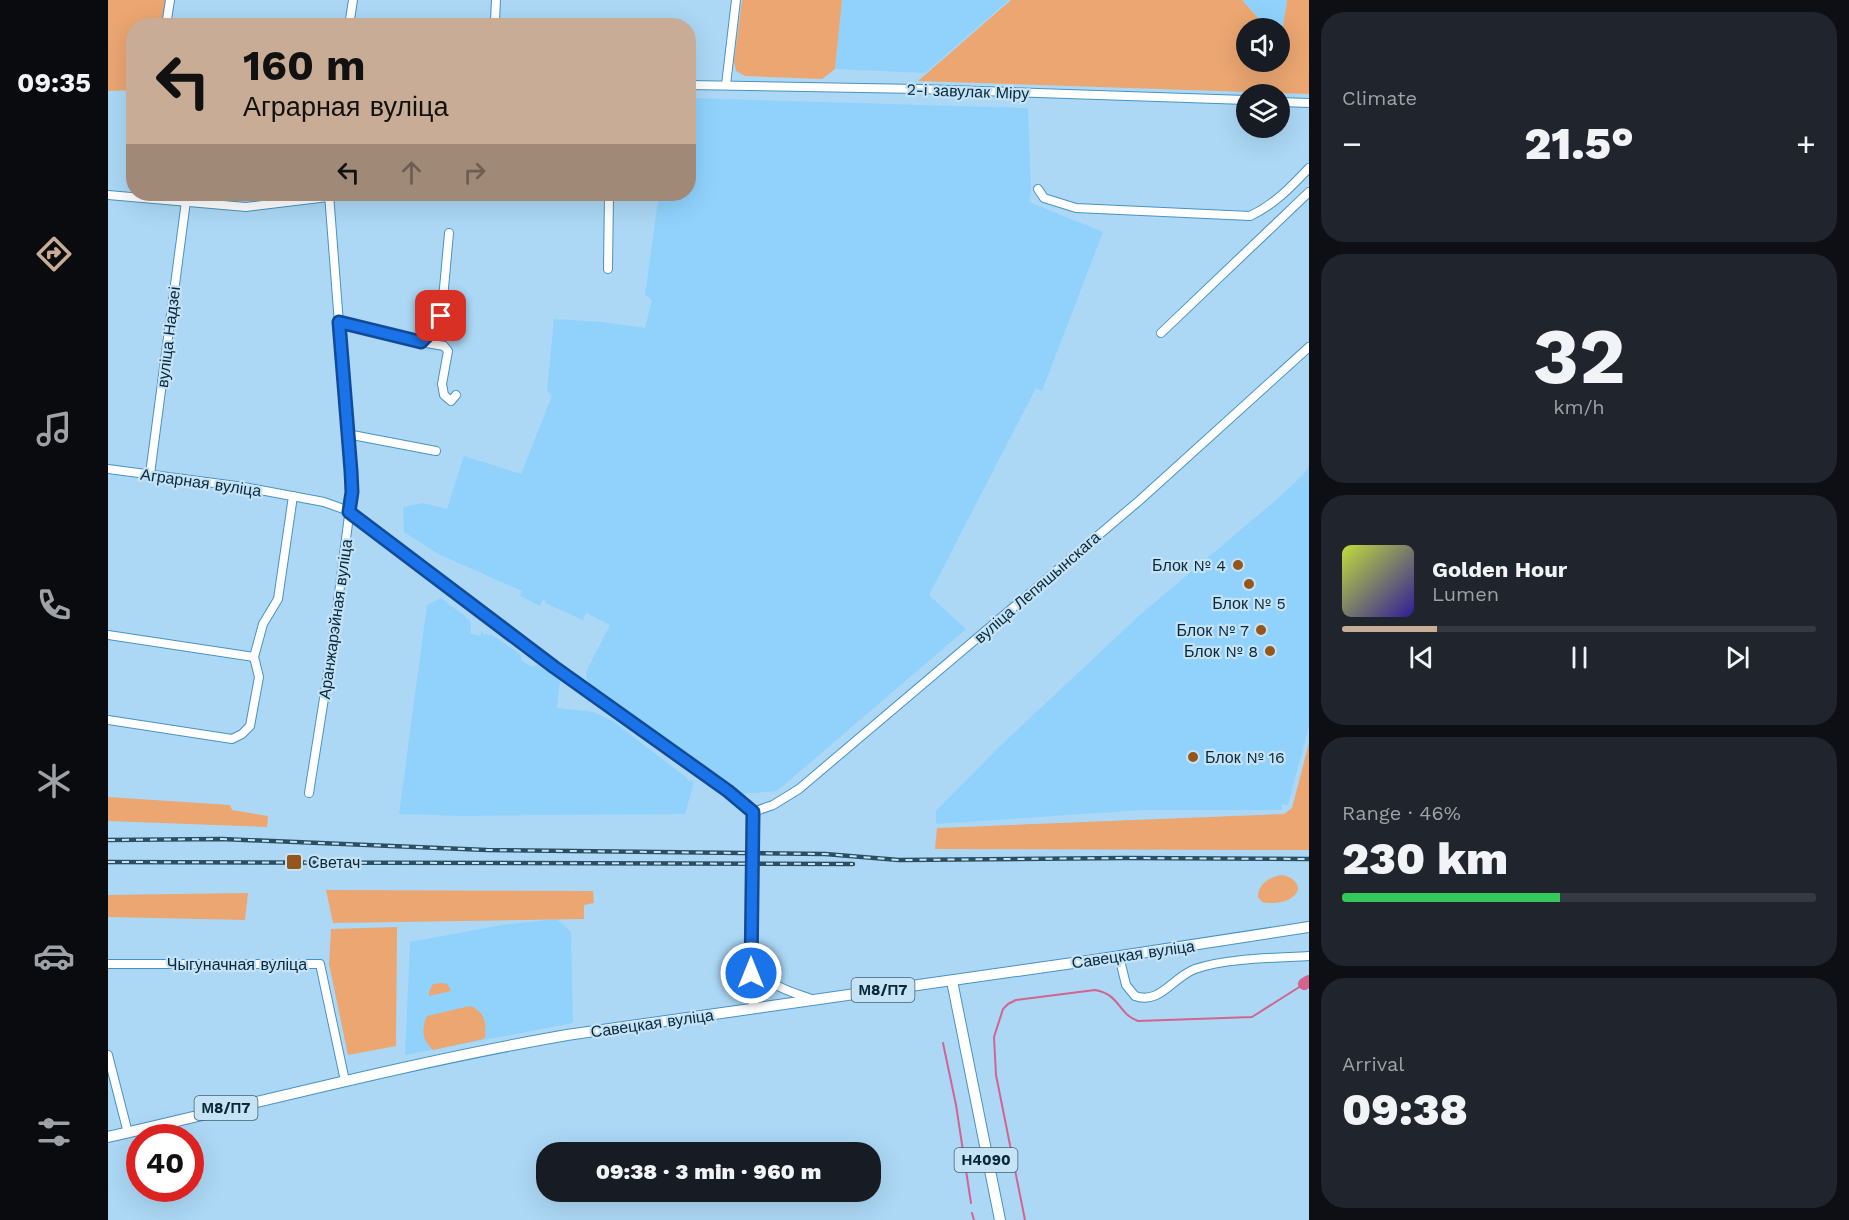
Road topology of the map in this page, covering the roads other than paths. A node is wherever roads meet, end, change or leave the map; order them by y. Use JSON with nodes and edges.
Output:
{"nodes":[{"id":1,"x":170,"y":0,"type":"edge"},
{"id":2,"x":353,"y":0,"type":"edge"},
{"id":3,"x":495,"y":0,"type":"edge"},
{"id":4,"x":736,"y":0,"type":"edge"},
{"id":5,"x":167,"y":18,"type":"edge"},
{"id":6,"x":350,"y":18,"type":"edge"},
{"id":7,"x":495,"y":18,"type":"edge"},
{"id":8,"x":696,"y":85,"type":"edge"},
{"id":9,"x":726,"y":85,"type":"junction"},
{"id":10,"x":1236,"y":100,"type":"edge"},
{"id":11,"x":1290,"y":102,"type":"edge"},
{"id":12,"x":1309,"y":102,"type":"edge"},
{"id":13,"x":1309,"y":168,"type":"edge"},
{"id":14,"x":1038,"y":189,"type":"dead end"},
{"id":15,"x":1309,"y":192,"type":"edge"},
{"id":16,"x":108,"y":195,"type":"edge"},
{"id":17,"x":126,"y":196,"type":"edge"},
{"id":18,"x":186,"y":201,"type":"joint"},
{"id":19,"x":287,"y":201,"type":"edge"},
{"id":20,"x":329,"y":201,"type":"edge"},
{"id":21,"x":609,"y":201,"type":"edge"},
{"id":22,"x":449,"y":232,"type":"dead end"},
{"id":23,"x":608,"y":269,"type":"dead end"},
{"id":24,"x":339,"y":322,"type":"junction"},
{"id":25,"x":1161,"y":333,"type":"dead end"},
{"id":26,"x":421,"y":342,"type":"junction"},
{"id":27,"x":1309,"y":347,"type":"edge"},
{"id":28,"x":456,"y":395,"type":"dead end"},
{"id":29,"x":347,"y":434,"type":"junction"},
{"id":30,"x":436,"y":451,"type":"dead end"},
{"id":31,"x":108,"y":469,"type":"edge"},
{"id":32,"x":150,"y":474,"type":"junction"},
{"id":33,"x":294,"y":496,"type":"junction"},
{"id":34,"x":349,"y":512,"type":"junction"},
{"id":35,"x":108,"y":636,"type":"edge"},
{"id":36,"x":254,"y":657,"type":"junction"},
{"id":37,"x":108,"y":720,"type":"edge"},
{"id":38,"x":309,"y":793,"type":"dead end"},
{"id":39,"x":753,"y":812,"type":"junction"},
{"id":40,"x":1309,"y":927,"type":"edge"},
{"id":41,"x":751,"y":955,"type":"junction"},
{"id":42,"x":1119,"y":956,"type":"junction"},
{"id":43,"x":1309,"y":956,"type":"edge"},
{"id":44,"x":108,"y":964,"type":"edge"},
{"id":45,"x":952,"y":981,"type":"junction"},
{"id":46,"x":814,"y":1000,"type":"junction"},
{"id":47,"x":753,"y":1009,"type":"junction"},
{"id":48,"x":108,"y":1055,"type":"edge"},
{"id":49,"x":345,"y":1081,"type":"junction"},
{"id":50,"x":127,"y":1124,"type":"edge"},
{"id":51,"x":166,"y":1124,"type":"edge"},
{"id":52,"x":126,"y":1134,"type":"edge"},
{"id":53,"x":108,"y":1137,"type":"edge"},
{"id":54,"x":1000,"y":1220,"type":"edge"}],
"edges":[{"from":1,"to":5,"type":"street"},
{"from":2,"to":6,"type":"street"},
{"from":3,"to":7,"type":"street"},
{"from":4,"to":9,"type":"street"},
{"from":8,"to":9,"type":"street","name":"2-і завулак Міру"},
{"from":9,"to":10,"type":"street","name":"2-і завулак Міру"},
{"from":11,"to":12,"type":"street"},
{"from":13,"to":14,"type":"street"},
{"from":15,"to":25,"type":"street"},
{"from":16,"to":17,"type":"street"},
{"from":18,"to":19,"type":"street"},
{"from":18,"to":32,"type":"street","name":"вуліца Надзеі"},
{"from":20,"to":24,"type":"street","name":"Аранжарэйная вуліца"},
{"from":21,"to":23,"type":"street"},
{"from":22,"to":26,"type":"street"},
{"from":24,"to":26,"type":"street"},
{"from":24,"to":29,"type":"street","name":"Аранжарэйная вуліца"},
{"from":26,"to":28,"type":"street"},
{"from":27,"to":39,"type":"street","name":"вуліца Лепяшынскага"},
{"from":29,"to":30,"type":"street"},
{"from":29,"to":34,"type":"street","name":"Аранжарэйная вуліца"},
{"from":31,"to":32,"type":"street","name":"Аграрная вуліца"},
{"from":32,"to":33,"type":"street","name":"Аграрная вуліца"},
{"from":33,"to":34,"type":"street","name":"Аграрная вуліца"},
{"from":33,"to":36,"type":"street"},
{"from":34,"to":38,"type":"street","name":"Аранжарэйная вуліца"},
{"from":34,"to":39,"type":"street","name":"Аграрная вуліца"},
{"from":35,"to":36,"type":"street"},
{"from":36,"to":37,"type":"street"},
{"from":39,"to":41,"type":"street"},
{"from":40,"to":42,"type":"main road","name":"Савецкая вуліца","number":"М8/П7"},
{"from":41,"to":46,"type":"street"},
{"from":41,"to":47,"type":"street"},
{"from":42,"to":43,"type":"street"},
{"from":42,"to":45,"type":"main road","name":"Савецкая вуліца","number":"М8/П7"},
{"from":44,"to":49,"type":"street","name":"Чыгуначная вуліца"},
{"from":45,"to":46,"type":"main road","name":"Савецкая вуліца","number":"М8/П7"},
{"from":45,"to":54,"type":"main road","number":"Н4090"},
{"from":46,"to":47,"type":"main road","name":"Савецкая вуліца","number":"М8/П7"},
{"from":47,"to":49,"type":"main road","name":"Савецкая вуліца","number":"М8/П7"},
{"from":48,"to":50,"type":"street"},
{"from":49,"to":51,"type":"main road","name":"Савецкая вуліца","number":"М8/П7"},
{"from":52,"to":53,"type":"main road","name":"Савецкая вуліца","number":"М8/П7"}]}
